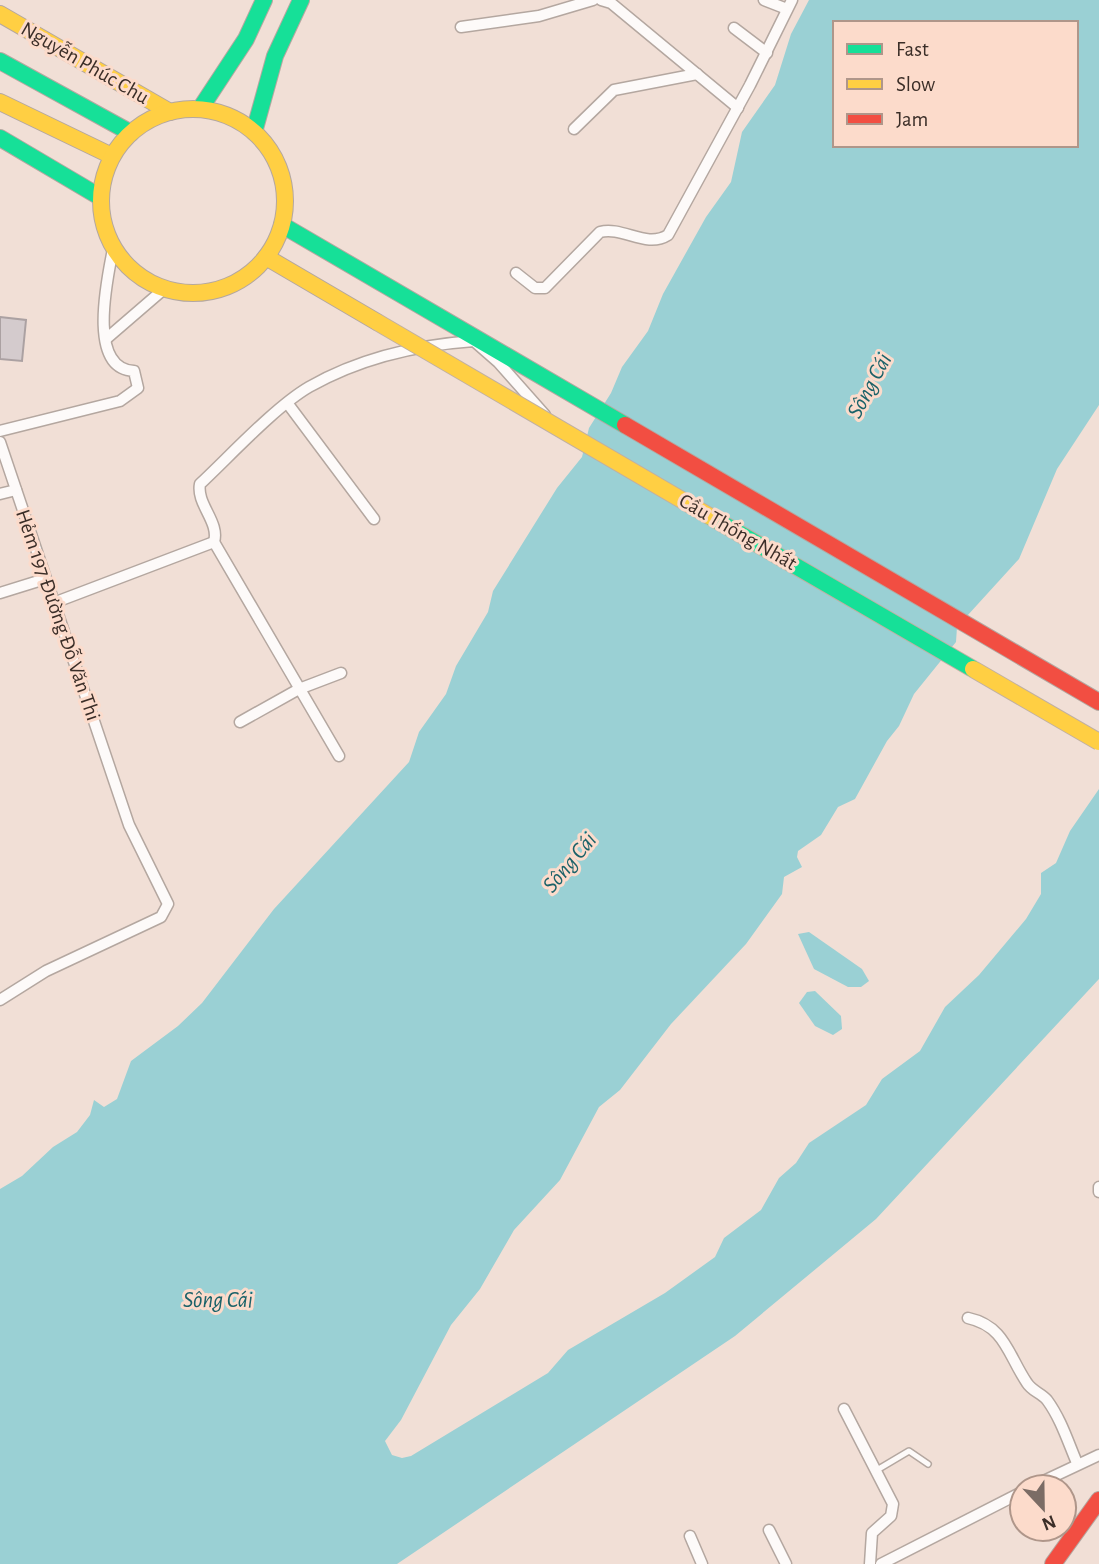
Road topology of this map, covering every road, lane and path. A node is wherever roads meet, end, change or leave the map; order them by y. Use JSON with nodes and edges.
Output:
{"nodes":[{"id":1,"x":264,"y":0,"type":"edge"},
{"id":2,"x":301,"y":0,"type":"edge"},
{"id":3,"x":593,"y":0,"type":"edge"},
{"id":4,"x":601,"y":0,"type":"edge"},
{"id":5,"x":764,"y":0,"type":"edge"},
{"id":6,"x":789,"y":5,"type":"edge"},
{"id":7,"x":0,"y":14,"type":"edge"},
{"id":8,"x":461,"y":27,"type":"dead end"},
{"id":9,"x":734,"y":29,"type":"dead end"},
{"id":10,"x":767,"y":53,"type":"junction"},
{"id":11,"x":0,"y":61,"type":"edge"},
{"id":12,"x":697,"y":74,"type":"junction"},
{"id":13,"x":0,"y":102,"type":"edge"},
{"id":14,"x":738,"y":108,"type":"junction"},
{"id":15,"x":200,"y":109,"type":"junction"},
{"id":16,"x":170,"y":112,"type":"junction"},
{"id":17,"x":574,"y":129,"type":"dead end"},
{"id":18,"x":254,"y":132,"type":"junction"},
{"id":19,"x":131,"y":133,"type":"junction"},
{"id":20,"x":0,"y":138,"type":"edge"},
{"id":21,"x":112,"y":156,"type":"junction"},
{"id":22,"x":100,"y":197,"type":"junction"},
{"id":23,"x":282,"y":225,"type":"junction"},
{"id":24,"x":113,"y":248,"type":"junction"},
{"id":25,"x":266,"y":257,"type":"junction"},
{"id":26,"x":516,"y":274,"type":"dead end"},
{"id":27,"x":164,"y":289,"type":"junction"},
{"id":28,"x":106,"y":339,"type":"junction"},
{"id":29,"x":288,"y":404,"type":"junction"},
{"id":30,"x":0,"y":431,"type":"edge"},
{"id":31,"x":560,"y":432,"type":"dead end"},
{"id":32,"x":0,"y":442,"type":"edge"},
{"id":33,"x":16,"y":490,"type":"junction"},
{"id":34,"x":0,"y":494,"type":"edge"},
{"id":35,"x":374,"y":519,"type":"dead end"},
{"id":36,"x":214,"y":542,"type":"junction"},
{"id":37,"x":45,"y":579,"type":"junction"},
{"id":38,"x":0,"y":593,"type":"edge"},
{"id":39,"x":56,"y":602,"type":"junction"},
{"id":40,"x":341,"y":673,"type":"dead end"},
{"id":41,"x":299,"y":689,"type":"junction"},
{"id":42,"x":1099,"y":702,"type":"edge"},
{"id":43,"x":240,"y":722,"type":"dead end"},
{"id":44,"x":1099,"y":742,"type":"edge"},
{"id":45,"x":339,"y":756,"type":"dead end"},
{"id":46,"x":0,"y":1000,"type":"edge"},
{"id":47,"x":968,"y":1318,"type":"dead end"},
{"id":48,"x":844,"y":1409,"type":"dead end"},
{"id":49,"x":1099,"y":1455,"type":"edge"},
{"id":50,"x":928,"y":1464,"type":"dead end"},
{"id":51,"x":1077,"y":1464,"type":"junction"},
{"id":52,"x":876,"y":1471,"type":"junction"},
{"id":53,"x":1059,"y":1473,"type":"edge"},
{"id":54,"x":1008,"y":1499,"type":"edge"},
{"id":55,"x":1099,"y":1500,"type":"edge"},
{"id":56,"x":769,"y":1530,"type":"dead end"},
{"id":57,"x":690,"y":1536,"type":"dead end"},
{"id":58,"x":702,"y":1564,"type":"edge"},
{"id":59,"x":786,"y":1564,"type":"edge"},
{"id":60,"x":870,"y":1564,"type":"edge"},
{"id":61,"x":881,"y":1564,"type":"edge"},
{"id":62,"x":1053,"y":1564,"type":"edge"}],
"edges":[{"from":1,"to":15,"type":"main road"},
{"from":2,"to":18,"type":"main road"},
{"from":3,"to":8,"type":"street"},
{"from":4,"to":12,"type":"street"},
{"from":5,"to":6,"type":"street"},
{"from":6,"to":10,"type":"street"},
{"from":7,"to":16,"type":"main road","name":"Nguyễn Phúc Chu"},
{"from":9,"to":10,"type":"street"},
{"from":10,"to":14,"type":"street"},
{"from":11,"to":19,"type":"main road","name":"Nguyễn Phúc Chu"},
{"from":12,"to":14,"type":"street"},
{"from":12,"to":17,"type":"street"},
{"from":13,"to":21,"type":"main road"},
{"from":14,"to":26,"type":"street"},
{"from":15,"to":16,"type":"main road"},
{"from":15,"to":18,"type":"main road"},
{"from":16,"to":19,"type":"main road"},
{"from":18,"to":23,"type":"main road"},
{"from":19,"to":21,"type":"main road"},
{"from":20,"to":22,"type":"main road"},
{"from":21,"to":22,"type":"main road"},
{"from":22,"to":24,"type":"main road"},
{"from":23,"to":25,"type":"main road"},
{"from":23,"to":42,"type":"main road","name":"Cầu Thống Nhất"},
{"from":24,"to":27,"type":"main road"},
{"from":24,"to":28,"type":"street"},
{"from":25,"to":27,"type":"main road"},
{"from":25,"to":44,"type":"main road","name":"Cầu Thống Nhất","bridge":true},
{"from":27,"to":28,"type":"street"},
{"from":28,"to":30,"type":"street"},
{"from":29,"to":31,"type":"street"},
{"from":29,"to":35,"type":"street"},
{"from":29,"to":36,"type":"street"},
{"from":32,"to":33,"type":"street","name":"Hẻm 197 Đường Đỗ Văn Thi"},
{"from":33,"to":34,"type":"street"},
{"from":33,"to":37,"type":"street","name":"Hẻm 197 Đường Đỗ Văn Thi"},
{"from":36,"to":39,"type":"street"},
{"from":36,"to":41,"type":"street"},
{"from":37,"to":38,"type":"street"},
{"from":37,"to":39,"type":"street","name":"Hẻm 197 Đường Đỗ Văn Thi"},
{"from":39,"to":46,"type":"street","name":"Hẻm 197 Đường Đỗ Văn Thi"},
{"from":40,"to":41,"type":"street"},
{"from":41,"to":43,"type":"street"},
{"from":41,"to":45,"type":"street"},
{"from":47,"to":51,"type":"street"},
{"from":48,"to":52,"type":"street"},
{"from":49,"to":51,"type":"street"},
{"from":50,"to":52,"type":"lane"},
{"from":51,"to":53,"type":"street"},
{"from":52,"to":60,"type":"street"},
{"from":54,"to":61,"type":"street"},
{"from":55,"to":62,"type":"main road"},
{"from":56,"to":59,"type":"street"},
{"from":57,"to":58,"type":"street"}]}
